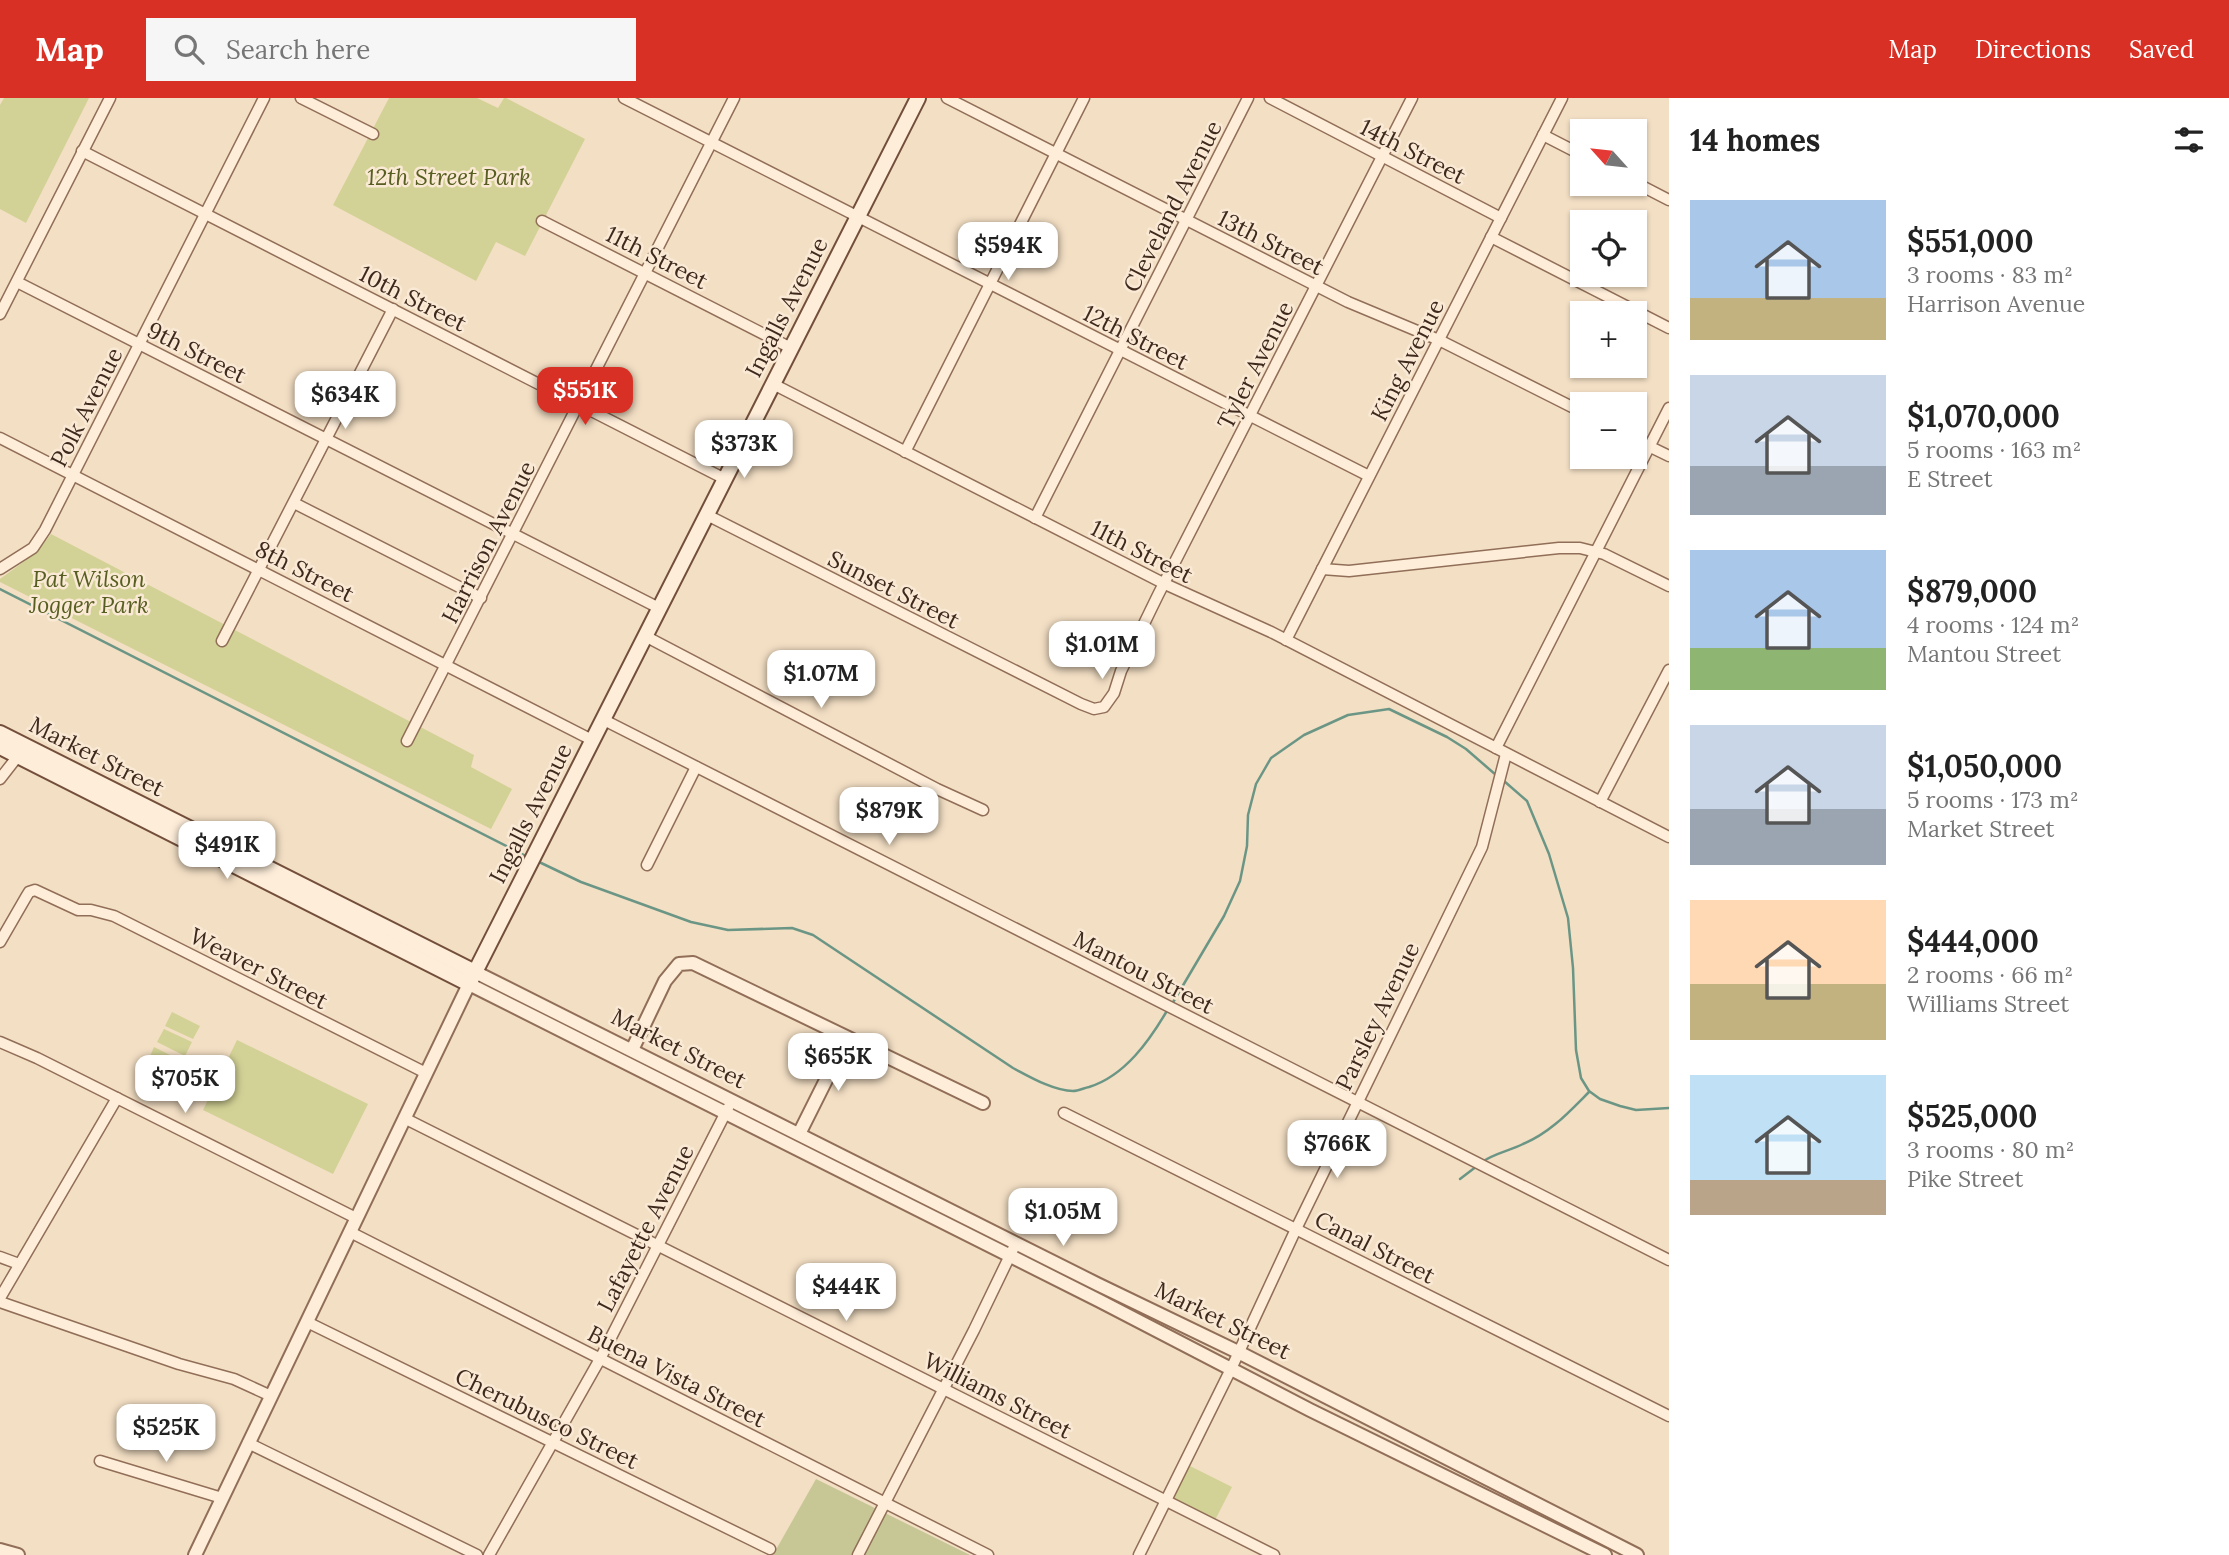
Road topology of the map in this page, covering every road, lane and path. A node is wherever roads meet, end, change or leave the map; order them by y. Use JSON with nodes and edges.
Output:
{"nodes":[{"id":1,"x":110,"y":98,"type":"edge"},
{"id":2,"x":264,"y":98,"type":"edge"},
{"id":3,"x":301,"y":98,"type":"edge"},
{"id":4,"x":624,"y":98,"type":"edge"},
{"id":5,"x":734,"y":98,"type":"edge"},
{"id":6,"x":918,"y":98,"type":"edge"},
{"id":7,"x":947,"y":98,"type":"edge"},
{"id":8,"x":1084,"y":98,"type":"edge"},
{"id":9,"x":1248,"y":98,"type":"edge"},
{"id":10,"x":1270,"y":98,"type":"edge"},
{"id":11,"x":1412,"y":98,"type":"edge"},
{"id":12,"x":1562,"y":98,"type":"edge"},
{"id":13,"x":373,"y":134,"type":"dead end"},
{"id":14,"x":1543,"y":135,"type":"junction"},
{"id":15,"x":712,"y":142,"type":"junction"},
{"id":16,"x":1570,"y":149,"type":"edge"},
{"id":17,"x":82,"y":151,"type":"junction"},
{"id":18,"x":1056,"y":154,"type":"junction"},
{"id":19,"x":1383,"y":156,"type":"junction"},
{"id":20,"x":1647,"y":189,"type":"edge"},
{"id":21,"x":1669,"y":200,"type":"edge"},
{"id":22,"x":205,"y":214,"type":"junction"},
{"id":23,"x":858,"y":217,"type":"junction"},
{"id":24,"x":1501,"y":218,"type":"junction"},
{"id":25,"x":1186,"y":220,"type":"junction"},
{"id":26,"x":542,"y":221,"type":"dead end"},
{"id":27,"x":1491,"y":237,"type":"junction"},
{"id":28,"x":646,"y":273,"type":"junction"},
{"id":29,"x":17,"y":282,"type":"junction"},
{"id":30,"x":990,"y":284,"type":"junction"},
{"id":31,"x":1317,"y":287,"type":"junction"},
{"id":32,"x":393,"y":309,"type":"junction"},
{"id":33,"x":0,"y":314,"type":"edge"},
{"id":34,"x":1669,"y":328,"type":"edge"},
{"id":35,"x":1439,"y":340,"type":"junction"},
{"id":36,"x":139,"y":344,"type":"junction"},
{"id":37,"x":791,"y":348,"type":"junction"},
{"id":38,"x":1120,"y":351,"type":"junction"},
{"id":39,"x":773,"y":384,"type":"junction"},
{"id":40,"x":579,"y":404,"type":"junction"},
{"id":41,"x":1570,"y":406,"type":"edge"},
{"id":42,"x":1669,"y":408,"type":"edge"},
{"id":43,"x":1251,"y":416,"type":"junction"},
{"id":44,"x":0,"y":438,"type":"edge"},
{"id":45,"x":327,"y":439,"type":"junction"},
{"id":46,"x":1647,"y":446,"type":"edge"},
{"id":47,"x":1650,"y":447,"type":"junction"},
{"id":48,"x":905,"y":452,"type":"junction"},
{"id":49,"x":1669,"y":456,"type":"edge"},
{"id":50,"x":73,"y":475,"type":"junction"},
{"id":51,"x":1369,"y":476,"type":"junction"},
{"id":52,"x":725,"y":479,"type":"junction"},
{"id":53,"x":294,"y":503,"type":"junction"},
{"id":54,"x":707,"y":515,"type":"junction"},
{"id":55,"x":1035,"y":518,"type":"junction"},
{"id":56,"x":513,"y":534,"type":"junction"},
{"id":57,"x":1596,"y":551,"type":"junction"},
{"id":58,"x":0,"y":569,"type":"edge"},
{"id":59,"x":260,"y":569,"type":"junction"},
{"id":60,"x":1322,"y":569,"type":"junction"},
{"id":61,"x":1165,"y":584,"type":"junction"},
{"id":62,"x":1669,"y":586,"type":"edge"},
{"id":63,"x":481,"y":598,"type":"junction"},
{"id":64,"x":659,"y":608,"type":"junction"},
{"id":65,"x":645,"y":636,"type":"junction"},
{"id":66,"x":1286,"y":640,"type":"junction"},
{"id":67,"x":222,"y":641,"type":"dead end"},
{"id":68,"x":1131,"y":649,"type":"joint"},
{"id":69,"x":447,"y":665,"type":"junction"},
{"id":70,"x":1669,"y":670,"type":"edge"},
{"id":71,"x":603,"y":719,"type":"junction"},
{"id":72,"x":0,"y":733,"type":"edge"},
{"id":73,"x":592,"y":740,"type":"junction"},
{"id":74,"x":407,"y":741,"type":"dead end"},
{"id":75,"x":0,"y":747,"type":"edge"},
{"id":76,"x":1496,"y":748,"type":"junction"},
{"id":77,"x":22,"y":751,"type":"junction"},
{"id":78,"x":1506,"y":754,"type":"junction"},
{"id":79,"x":696,"y":767,"type":"junction"},
{"id":80,"x":0,"y":779,"type":"edge"},
{"id":81,"x":1601,"y":802,"type":"junction"},
{"id":82,"x":983,"y":810,"type":"dead end"},
{"id":83,"x":1669,"y":837,"type":"edge"},
{"id":84,"x":647,"y":864,"type":"dead end"},
{"id":85,"x":1,"y":937,"type":"edge"},
{"id":86,"x":472,"y":977,"type":"junction"},
{"id":87,"x":847,"y":1038,"type":"junction"},
{"id":88,"x":0,"y":1042,"type":"edge"},
{"id":89,"x":632,"y":1050,"type":"junction"},
{"id":90,"x":426,"y":1073,"type":"junction"},
{"id":91,"x":117,"y":1098,"type":"junction"},
{"id":92,"x":732,"y":1100,"type":"junction"},
{"id":93,"x":1357,"y":1102,"type":"junction"},
{"id":94,"x":983,"y":1103,"type":"dead end"},
{"id":95,"x":726,"y":1112,"type":"junction"},
{"id":96,"x":1064,"y":1113,"type":"dead end"},
{"id":97,"x":404,"y":1118,"type":"junction"},
{"id":98,"x":799,"y":1134,"type":"junction"},
{"id":99,"x":356,"y":1218,"type":"junction"},
{"id":100,"x":1296,"y":1229,"type":"junction"},
{"id":101,"x":349,"y":1232,"type":"junction"},
{"id":102,"x":1016,"y":1243,"type":"junction"},
{"id":103,"x":658,"y":1246,"type":"junction"},
{"id":104,"x":1011,"y":1256,"type":"junction"},
{"id":105,"x":0,"y":1257,"type":"edge"},
{"id":106,"x":1669,"y":1260,"type":"edge"},
{"id":107,"x":19,"y":1264,"type":"junction"},
{"id":108,"x":0,"y":1300,"type":"edge"},
{"id":109,"x":307,"y":1322,"type":"junction"},
{"id":110,"x":1238,"y":1352,"type":"junction"},
{"id":111,"x":600,"y":1359,"type":"junction"},
{"id":112,"x":1231,"y":1369,"type":"junction"},
{"id":113,"x":944,"y":1390,"type":"junction"},
{"id":114,"x":271,"y":1396,"type":"junction"},
{"id":115,"x":1669,"y":1416,"type":"edge"},
{"id":116,"x":248,"y":1443,"type":"junction"},
{"id":117,"x":553,"y":1443,"type":"junction"},
{"id":118,"x":100,"y":1461,"type":"dead end"},
{"id":119,"x":222,"y":1498,"type":"junction"},
{"id":120,"x":1166,"y":1501,"type":"junction"},
{"id":121,"x":885,"y":1503,"type":"junction"},
{"id":122,"x":770,"y":1549,"type":"dead end"},
{"id":123,"x":0,"y":1550,"type":"edge"},
{"id":124,"x":18,"y":1555,"type":"edge"},
{"id":125,"x":195,"y":1555,"type":"edge"},
{"id":126,"x":477,"y":1555,"type":"edge"},
{"id":127,"x":489,"y":1555,"type":"edge"},
{"id":128,"x":858,"y":1555,"type":"edge"},
{"id":129,"x":988,"y":1555,"type":"edge"},
{"id":130,"x":1139,"y":1555,"type":"edge"},
{"id":131,"x":1274,"y":1555,"type":"edge"},
{"id":132,"x":1605,"y":1555,"type":"edge"},
{"id":133,"x":1637,"y":1555,"type":"edge"}],
"edges":[{"from":1,"to":17,"type":"street"},
{"from":2,"to":22,"type":"street","name":"Polk Avenue"},
{"from":3,"to":13,"type":"street"},
{"from":4,"to":15,"type":"street","name":"12th Street"},
{"from":5,"to":15,"type":"street","name":"Harrison Avenue"},
{"from":6,"to":23,"type":"main road","name":"Ingalls Avenue"},
{"from":7,"to":18,"type":"street","name":"13th Street"},
{"from":8,"to":18,"type":"street"},
{"from":9,"to":25,"type":"street","name":"Cleveland Avenue"},
{"from":10,"to":19,"type":"street","name":"14th Street"},
{"from":11,"to":19,"type":"street","name":"Tyler Avenue"},
{"from":12,"to":14,"type":"street","name":"King Avenue"},
{"from":14,"to":16,"type":"street"},
{"from":14,"to":24,"type":"street","name":"King Avenue"},
{"from":15,"to":23,"type":"street","name":"12th Street"},
{"from":15,"to":28,"type":"street","name":"Harrison Avenue"},
{"from":17,"to":22,"type":"street","name":"10th Street"},
{"from":17,"to":29,"type":"street"},
{"from":18,"to":25,"type":"street","name":"13th Street"},
{"from":18,"to":30,"type":"street"},
{"from":19,"to":24,"type":"street","name":"14th Street"},
{"from":19,"to":31,"type":"street","name":"Tyler Avenue"},
{"from":20,"to":21,"type":"street"},
{"from":22,"to":32,"type":"street","name":"10th Street"},
{"from":22,"to":36,"type":"street","name":"Polk Avenue"},
{"from":23,"to":30,"type":"street","name":"12th Street"},
{"from":23,"to":37,"type":"main road","name":"Ingalls Avenue"},
{"from":24,"to":27,"type":"street","name":"King Avenue"},
{"from":25,"to":31,"type":"street","name":"13th Street"},
{"from":25,"to":38,"type":"street","name":"Cleveland Avenue"},
{"from":26,"to":28,"type":"street","name":"11th Street"},
{"from":27,"to":34,"type":"street"},
{"from":27,"to":35,"type":"street","name":"King Avenue"},
{"from":28,"to":37,"type":"street","name":"11th Street"},
{"from":28,"to":40,"type":"street","name":"Harrison Avenue"},
{"from":29,"to":33,"type":"street"},
{"from":29,"to":36,"type":"street","name":"9th Street"},
{"from":30,"to":38,"type":"street","name":"12th Street"},
{"from":30,"to":48,"type":"street"},
{"from":31,"to":35,"type":"street","name":"13th Street"},
{"from":31,"to":43,"type":"street","name":"Tyler Avenue"},
{"from":32,"to":40,"type":"street","name":"10th Street"},
{"from":32,"to":45,"type":"street"},
{"from":35,"to":41,"type":"street","name":"13th Street"},
{"from":35,"to":51,"type":"street","name":"King Avenue"},
{"from":36,"to":45,"type":"street","name":"9th Street"},
{"from":36,"to":50,"type":"street","name":"Polk Avenue"},
{"from":37,"to":39,"type":"main road","name":"Ingalls Avenue"},
{"from":38,"to":43,"type":"street","name":"12th Street"},
{"from":38,"to":55,"type":"street","name":"Cleveland Avenue"},
{"from":39,"to":48,"type":"street","name":"11th Street"},
{"from":39,"to":52,"type":"main road","name":"Ingalls Avenue"},
{"from":40,"to":52,"type":"street","name":"10th Street"},
{"from":40,"to":56,"type":"street","name":"Harrison Avenue"},
{"from":42,"to":47,"type":"street"},
{"from":43,"to":51,"type":"street","name":"12th Street"},
{"from":43,"to":61,"type":"street","name":"Tyler Avenue"},
{"from":44,"to":50,"type":"street","name":"8th Street"},
{"from":45,"to":53,"type":"street"},
{"from":45,"to":56,"type":"street","name":"9th Street"},
{"from":46,"to":47,"type":"street"},
{"from":47,"to":49,"type":"street"},
{"from":47,"to":57,"type":"street"},
{"from":48,"to":55,"type":"street","name":"11th Street"},
{"from":50,"to":58,"type":"street","name":"Polk Avenue"},
{"from":50,"to":59,"type":"street","name":"8th Street"},
{"from":51,"to":60,"type":"street","name":"King Avenue"},
{"from":52,"to":54,"type":"main road","name":"Ingalls Avenue"},
{"from":53,"to":59,"type":"street"},
{"from":53,"to":63,"type":"street"},
{"from":54,"to":64,"type":"main road","name":"Ingalls Avenue"},
{"from":54,"to":68,"type":"street","name":"Sunset Street"},
{"from":55,"to":61,"type":"street","name":"11th Street"},
{"from":56,"to":63,"type":"street","name":"Harrison Avenue"},
{"from":56,"to":64,"type":"street","name":"9th Street"},
{"from":57,"to":60,"type":"street"},
{"from":57,"to":62,"type":"street"},
{"from":57,"to":76,"type":"street"},
{"from":59,"to":67,"type":"street"},
{"from":59,"to":69,"type":"street","name":"8th Street"},
{"from":60,"to":66,"type":"street","name":"King Avenue"},
{"from":61,"to":66,"type":"street","name":"11th Street"},
{"from":61,"to":68,"type":"street","name":"Tyler Avenue"},
{"from":63,"to":69,"type":"street","name":"Harrison Avenue"},
{"from":64,"to":65,"type":"main road","name":"Ingalls Avenue"},
{"from":65,"to":71,"type":"main road","name":"Ingalls Avenue"},
{"from":65,"to":82,"type":"street"},
{"from":66,"to":76,"type":"street","name":"11th Street"},
{"from":69,"to":73,"type":"street","name":"8th Street"},
{"from":69,"to":74,"type":"street","name":"Harrison Avenue"},
{"from":70,"to":81,"type":"street"},
{"from":71,"to":73,"type":"main road","name":"Ingalls Avenue"},
{"from":71,"to":79,"type":"street","name":"Mantou Street"},
{"from":72,"to":77,"type":"main road","name":"Market Street"},
{"from":73,"to":86,"type":"main road","name":"Ingalls Avenue"},
{"from":75,"to":77,"type":"main road","name":"Market Street"},
{"from":76,"to":78,"type":"street","name":"11th Street"},
{"from":77,"to":80,"type":"street"},
{"from":77,"to":86,"type":"main road","name":"Market Street"},
{"from":78,"to":81,"type":"street"},
{"from":78,"to":93,"type":"street","name":"Parsley Avenue"},
{"from":79,"to":84,"type":"street"},
{"from":79,"to":93,"type":"street","name":"Mantou Street"},
{"from":81,"to":83,"type":"street"},
{"from":85,"to":90,"type":"street","name":"Weaver Street"},
{"from":86,"to":89,"type":"street","name":"Market Street"},
{"from":86,"to":90,"type":"street","name":"Ingalls Avenue"},
{"from":86,"to":95,"type":"street","name":"Market Street"},
{"from":87,"to":89,"type":"street"},
{"from":87,"to":94,"type":"street"},
{"from":87,"to":98,"type":"street"},
{"from":88,"to":91,"type":"street"},
{"from":89,"to":92,"type":"street","name":"Market Street"},
{"from":90,"to":97,"type":"street","name":"Ingalls Avenue"},
{"from":91,"to":99,"type":"street"},
{"from":91,"to":107,"type":"street"},
{"from":92,"to":95,"type":"street","name":"Lafayette Avenue"},
{"from":92,"to":98,"type":"street","name":"Market Street"},
{"from":93,"to":100,"type":"street","name":"Parsley Avenue"},
{"from":93,"to":106,"type":"street","name":"Mantou Street"},
{"from":95,"to":103,"type":"street","name":"Lafayette Avenue"},
{"from":95,"to":104,"type":"street","name":"Market Street"},
{"from":96,"to":100,"type":"street","name":"Canal Street"},
{"from":97,"to":99,"type":"street","name":"Ingalls Avenue"},
{"from":97,"to":103,"type":"street","name":"Williams Street"},
{"from":98,"to":102,"type":"street","name":"Market Street"},
{"from":99,"to":101,"type":"street","name":"Ingalls Avenue"},
{"from":100,"to":110,"type":"street","name":"Parsley Avenue"},
{"from":100,"to":115,"type":"street","name":"Canal Street"},
{"from":101,"to":109,"type":"street","name":"Ingalls Avenue"},
{"from":101,"to":111,"type":"street","name":"Buena Vista Street"},
{"from":102,"to":104,"type":"street"},
{"from":102,"to":110,"type":"street","name":"Market Street"},
{"from":103,"to":111,"type":"street","name":"Lafayette Avenue"},
{"from":103,"to":113,"type":"street","name":"Williams Street"},
{"from":104,"to":112,"type":"street","name":"Market Street"},
{"from":104,"to":113,"type":"street"},
{"from":105,"to":107,"type":"street"},
{"from":107,"to":108,"type":"street"},
{"from":108,"to":114,"type":"street"},
{"from":109,"to":114,"type":"street","name":"Ingalls Avenue"},
{"from":109,"to":117,"type":"street","name":"Cherubusco Street"},
{"from":110,"to":112,"type":"street","name":"Parsley Avenue"},
{"from":110,"to":133,"type":"street","name":"Market Street"},
{"from":111,"to":117,"type":"street","name":"Lafayette Avenue"},
{"from":111,"to":121,"type":"street","name":"Buena Vista Street"},
{"from":112,"to":120,"type":"street","name":"Parsley Avenue"},
{"from":112,"to":132,"type":"street","name":"Market Street"},
{"from":113,"to":120,"type":"street","name":"Williams Street"},
{"from":113,"to":121,"type":"street"},
{"from":114,"to":116,"type":"street","name":"Ingalls Avenue"},
{"from":116,"to":119,"type":"street","name":"Ingalls Avenue"},
{"from":116,"to":126,"type":"street"},
{"from":117,"to":122,"type":"street","name":"Cherubusco Street"},
{"from":117,"to":127,"type":"street","name":"Lafayette Avenue"},
{"from":118,"to":119,"type":"street"},
{"from":119,"to":125,"type":"street","name":"Ingalls Avenue"},
{"from":120,"to":130,"type":"street","name":"Parsley Avenue"},
{"from":120,"to":131,"type":"street","name":"Williams Street"},
{"from":121,"to":128,"type":"street"},
{"from":121,"to":129,"type":"street","name":"Buena Vista Street"},
{"from":123,"to":124,"type":"street"}]}
